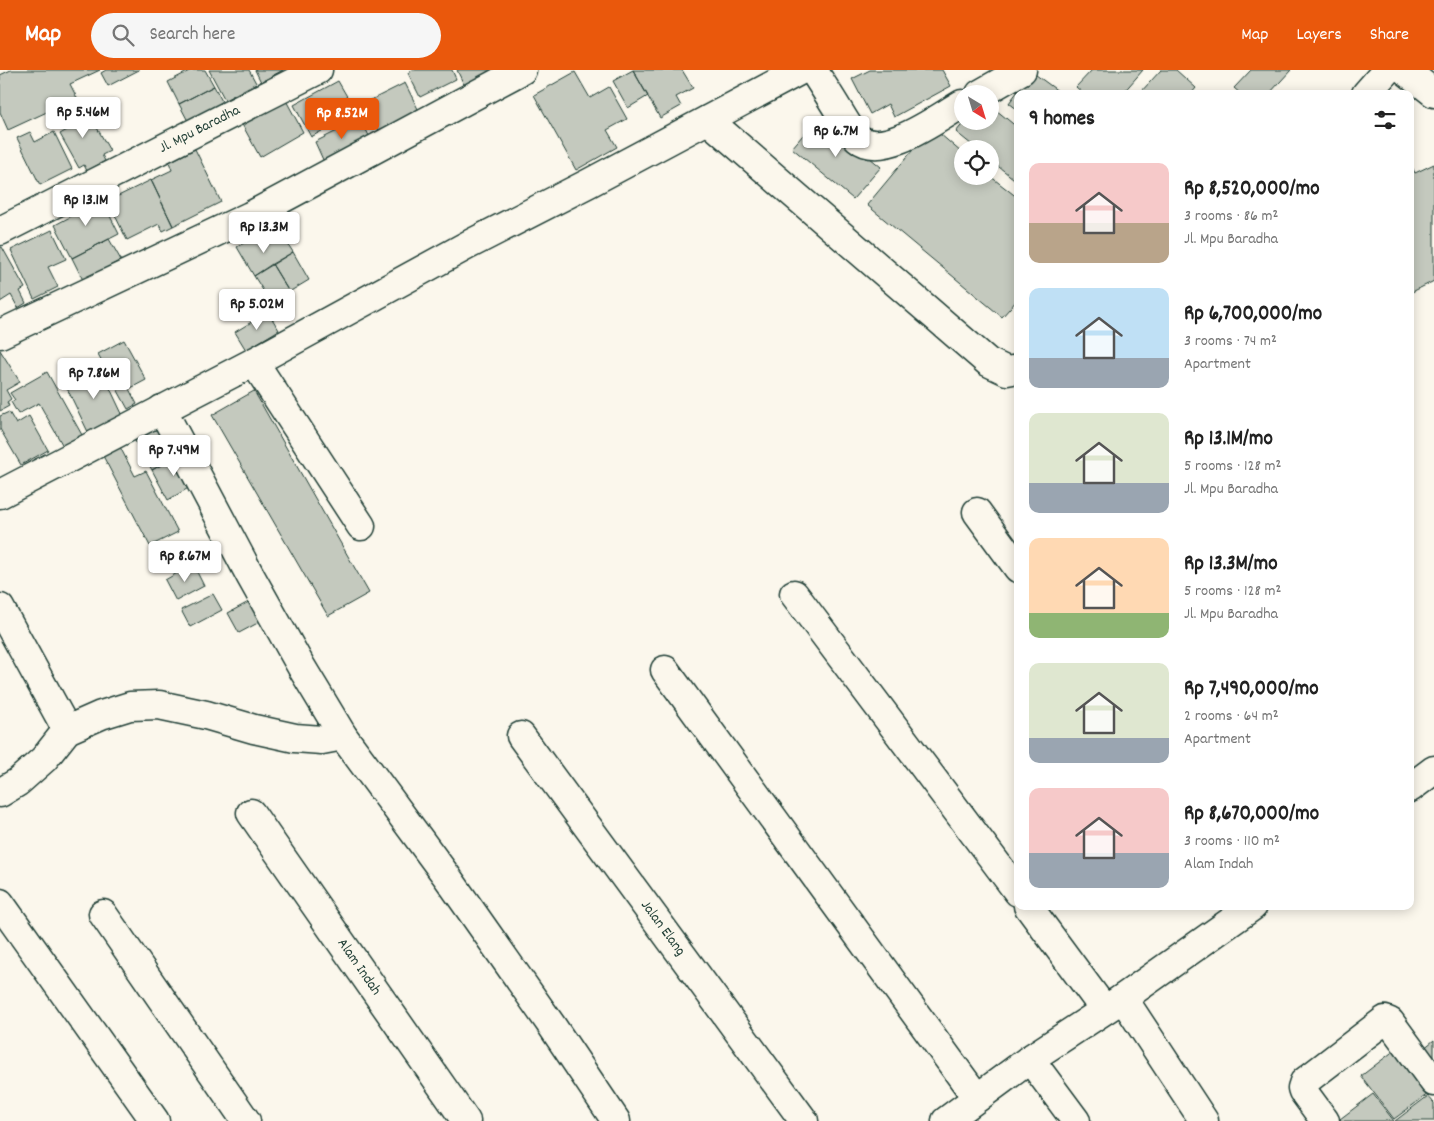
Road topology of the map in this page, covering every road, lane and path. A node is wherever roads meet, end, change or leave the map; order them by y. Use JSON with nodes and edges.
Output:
{"nodes":[{"id":1,"x":522,"y":70,"type":"edge"},
{"id":2,"x":801,"y":70,"type":"edge"},
{"id":3,"x":813,"y":70,"type":"edge"},
{"id":4,"x":1022,"y":70,"type":"edge"},
{"id":5,"x":1387,"y":70,"type":"edge"},
{"id":6,"x":1405,"y":70,"type":"edge"},
{"id":7,"x":311,"y":72,"type":"edge"},
{"id":8,"x":996,"y":85,"type":"edge"},
{"id":9,"x":1370,"y":90,"type":"edge"},
{"id":10,"x":1434,"y":93,"type":"edge"},
{"id":11,"x":954,"y":109,"type":"edge"},
{"id":12,"x":708,"y":120,"type":"junction"},
{"id":13,"x":0,"y":231,"type":"edge"},
{"id":14,"x":0,"y":334,"type":"edge"},
{"id":15,"x":254,"y":362,"type":"junction"},
{"id":16,"x":1014,"y":370,"type":"edge"},
{"id":17,"x":162,"y":410,"type":"junction"},
{"id":18,"x":0,"y":494,"type":"edge"},
{"id":19,"x":977,"y":512,"type":"dead end"},
{"id":20,"x":361,"y":526,"type":"dead end"},
{"id":21,"x":1014,"y":563,"type":"edge"},
{"id":22,"x":794,"y":594,"type":"dead end"},
{"id":23,"x":0,"y":608,"type":"edge"},
{"id":24,"x":665,"y":670,"type":"dead end"},
{"id":25,"x":67,"y":730,"type":"junction"},
{"id":26,"x":343,"y":736,"type":"junction"},
{"id":27,"x":521,"y":736,"type":"dead end"},
{"id":28,"x":1434,"y":770,"type":"edge"},
{"id":29,"x":1414,"y":785,"type":"edge"},
{"id":30,"x":0,"y":793,"type":"edge"},
{"id":31,"x":251,"y":813,"type":"dead end"},
{"id":32,"x":1014,"y":887,"type":"edge"},
{"id":33,"x":0,"y":903,"type":"edge"},
{"id":34,"x":1031,"y":910,"type":"edge"},
{"id":35,"x":1247,"y":910,"type":"edge"},
{"id":36,"x":103,"y":914,"type":"dead end"},
{"id":37,"x":1113,"y":1004,"type":"junction"},
{"id":38,"x":1030,"y":1059,"type":"junction"},
{"id":39,"x":1434,"y":1082,"type":"edge"},
{"id":40,"x":977,"y":1098,"type":"junction"},
{"id":41,"x":154,"y":1121,"type":"edge"},
{"id":42,"x":246,"y":1121,"type":"edge"},
{"id":43,"x":466,"y":1121,"type":"edge"},
{"id":44,"x":616,"y":1121,"type":"edge"},
{"id":45,"x":804,"y":1121,"type":"edge"},
{"id":46,"x":946,"y":1121,"type":"edge"},
{"id":47,"x":1076,"y":1121,"type":"edge"},
{"id":48,"x":1204,"y":1121,"type":"edge"},
{"id":49,"x":1325,"y":1121,"type":"edge"}],
"edges":[{"from":1,"to":14,"type":"street"},
{"from":2,"to":12,"type":"street"},
{"from":3,"to":11,"type":"street"},
{"from":4,"to":8,"type":"street"},
{"from":5,"to":9,"type":"street"},
{"from":6,"to":10,"type":"street"},
{"from":7,"to":13,"type":"street","name":"Jl. Mpu Baradha"},
{"from":12,"to":15,"type":"street"},
{"from":12,"to":16,"type":"street"},
{"from":15,"to":17,"type":"street"},
{"from":15,"to":20,"type":"street"},
{"from":17,"to":18,"type":"street"},
{"from":17,"to":26,"type":"street"},
{"from":19,"to":21,"type":"street"},
{"from":22,"to":32,"type":"street"},
{"from":23,"to":25,"type":"street"},
{"from":24,"to":40,"type":"street"},
{"from":25,"to":26,"type":"street"},
{"from":25,"to":30,"type":"street"},
{"from":26,"to":44,"type":"street"},
{"from":27,"to":45,"type":"street","name":"Jalan Elang"},
{"from":28,"to":29,"type":"street"},
{"from":31,"to":43,"type":"street","name":"Alam Indah"},
{"from":33,"to":41,"type":"street"},
{"from":34,"to":37,"type":"street"},
{"from":35,"to":37,"type":"street"},
{"from":36,"to":42,"type":"street"},
{"from":37,"to":38,"type":"street"},
{"from":37,"to":48,"type":"street"},
{"from":38,"to":40,"type":"street"},
{"from":38,"to":47,"type":"street"},
{"from":39,"to":49,"type":"street"},
{"from":40,"to":46,"type":"street"}]}
